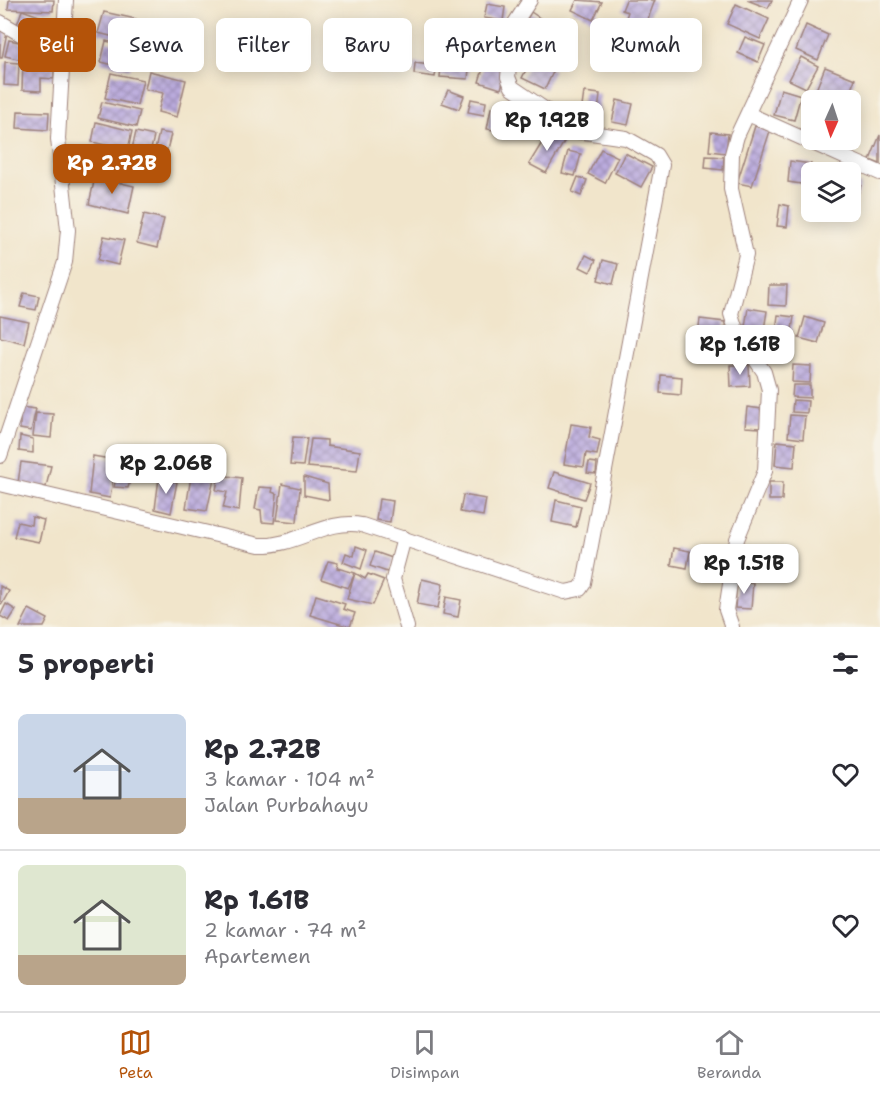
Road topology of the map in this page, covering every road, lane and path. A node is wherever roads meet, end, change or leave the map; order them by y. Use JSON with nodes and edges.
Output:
{"nodes":[{"id":1,"x":66,"y":0,"type":"edge"},
{"id":2,"x":530,"y":0,"type":"edge"},
{"id":3,"x":801,"y":0,"type":"edge"},
{"id":4,"x":65,"y":18,"type":"edge"},
{"id":5,"x":0,"y":22,"type":"edge"},
{"id":6,"x":18,"y":33,"type":"edge"},
{"id":7,"x":63,"y":72,"type":"edge"},
{"id":8,"x":748,"y":114,"type":"junction"},
{"id":9,"x":880,"y":173,"type":"edge"},
{"id":10,"x":1,"y":452,"type":"edge"},
{"id":11,"x":0,"y":484,"type":"edge"},
{"id":12,"x":404,"y":538,"type":"junction"},
{"id":13,"x":407,"y":627,"type":"edge"},
{"id":14,"x":732,"y":627,"type":"edge"}],
"edges":[{"from":1,"to":4,"type":"street"},
{"from":2,"to":12,"type":"street"},
{"from":3,"to":8,"type":"street"},
{"from":5,"to":6,"type":"street"},
{"from":7,"to":10,"type":"street"},
{"from":8,"to":9,"type":"street"},
{"from":8,"to":14,"type":"street"},
{"from":11,"to":12,"type":"street"},
{"from":12,"to":13,"type":"street"}]}
